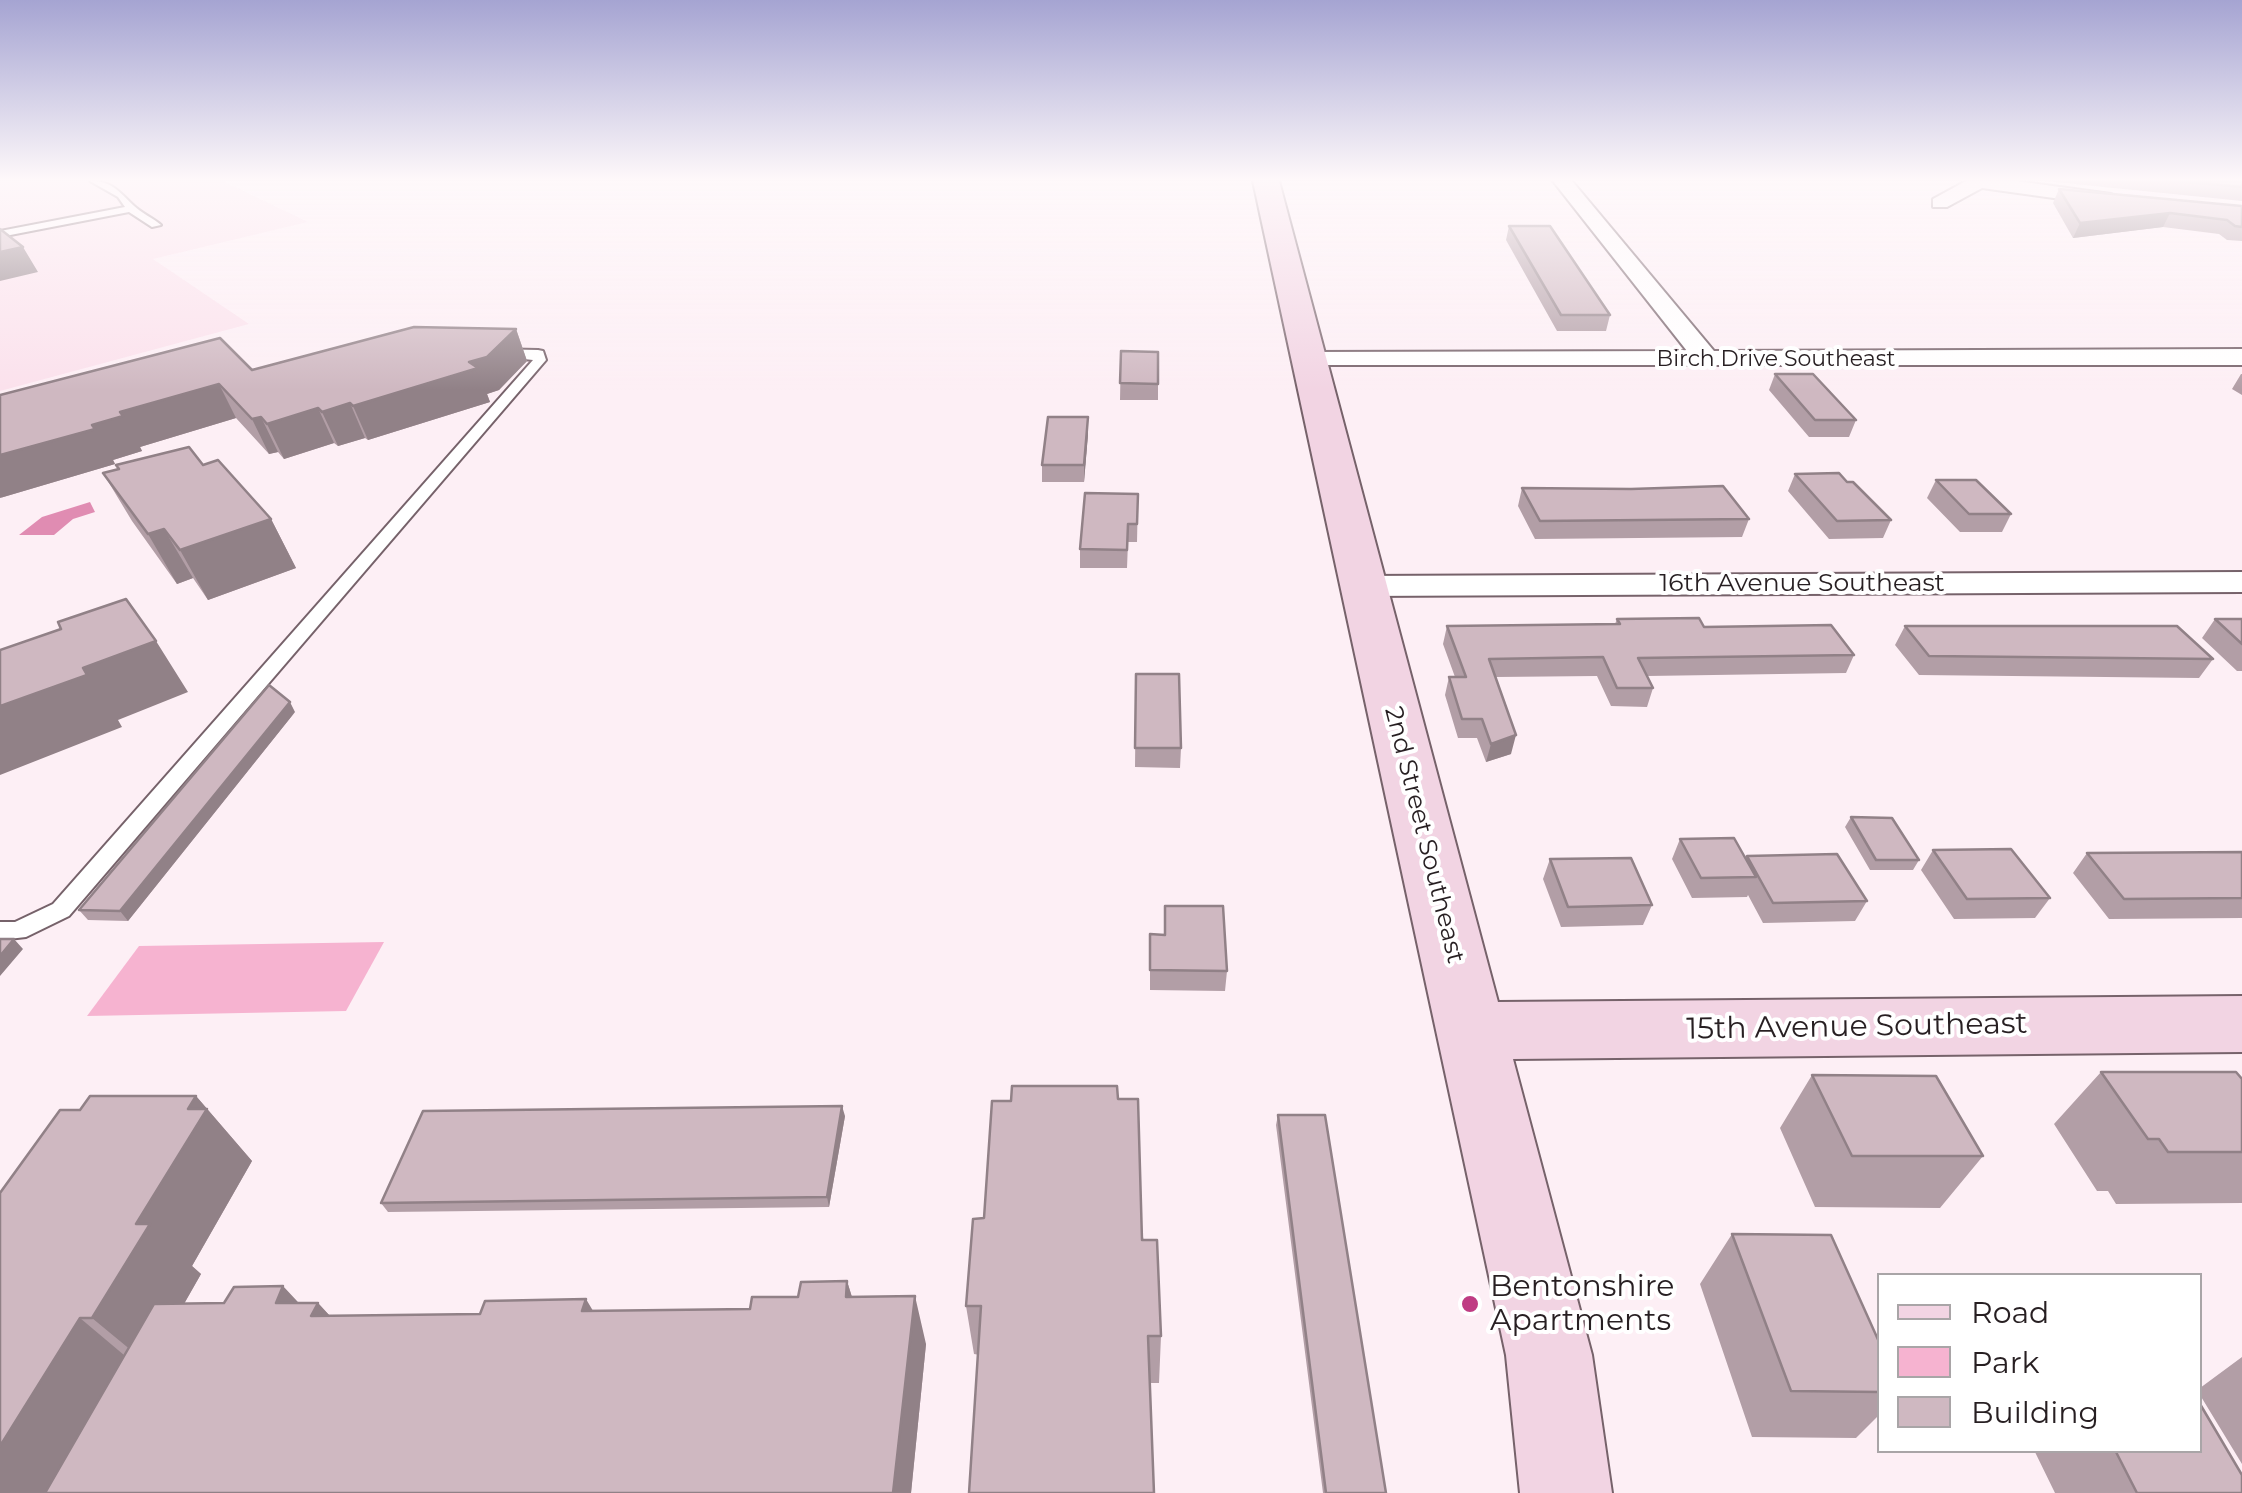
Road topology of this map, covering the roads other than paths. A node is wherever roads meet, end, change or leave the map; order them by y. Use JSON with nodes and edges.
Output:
{"nodes":[{"id":1,"x":1284,"y":251,"type":"edge"},
{"id":2,"x":1619,"y":251,"type":"edge"},
{"id":3,"x":475,"y":352,"type":"edge"},
{"id":4,"x":2242,"y":358,"type":"edge"},
{"id":5,"x":1311,"y":360,"type":"junction"},
{"id":6,"x":1708,"y":360,"type":"junction"},
{"id":7,"x":2242,"y":582,"type":"edge"},
{"id":8,"x":1362,"y":586,"type":"junction"},
{"id":9,"x":0,"y":930,"type":"edge"},
{"id":10,"x":2242,"y":1024,"type":"edge"},
{"id":11,"x":1472,"y":1030,"type":"junction"},
{"id":12,"x":1566,"y":1493,"type":"edge"}],
"edges":[{"from":1,"to":5,"type":"street","name":"2nd Street Southeast"},
{"from":2,"to":6,"type":"street"},
{"from":3,"to":9,"type":"lane"},
{"from":4,"to":6,"type":"street","name":"Birch Drive Southeast"},
{"from":5,"to":6,"type":"street","name":"Birch Drive Southeast"},
{"from":5,"to":8,"type":"street","name":"2nd Street Southeast"},
{"from":7,"to":8,"type":"street","name":"16th Avenue Southeast"},
{"from":8,"to":11,"type":"street","name":"2nd Street Southeast"},
{"from":10,"to":11,"type":"street","name":"15th Avenue Southeast"},
{"from":11,"to":12,"type":"street","name":"2nd Street Southeast"}]}
